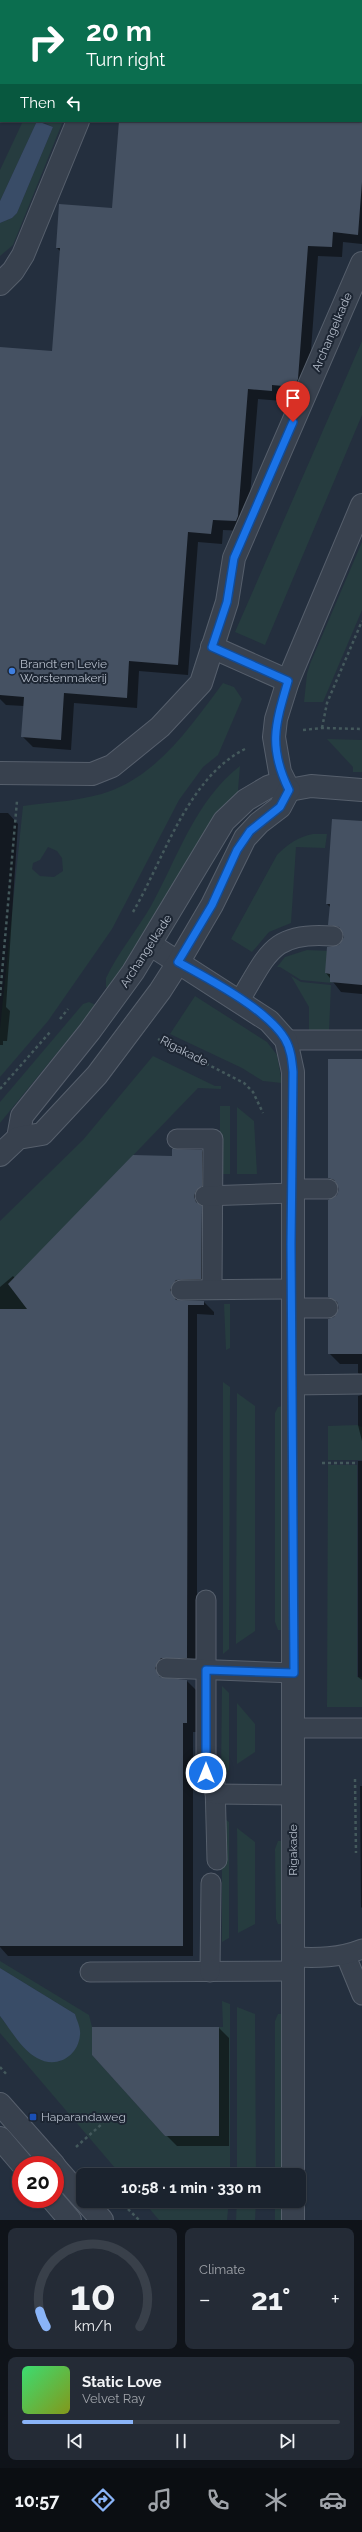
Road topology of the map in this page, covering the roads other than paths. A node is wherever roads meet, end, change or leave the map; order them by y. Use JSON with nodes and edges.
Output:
{"nodes":[{"id":1,"x":78,"y":122,"type":"edge"},
{"id":2,"x":362,"y":263,"type":"edge"},
{"id":3,"x":0,"y":284,"type":"edge"},
{"id":4,"x":362,"y":505,"type":"edge"},
{"id":5,"x":212,"y":647,"type":"junction"},
{"id":6,"x":288,"y":681,"type":"junction"},
{"id":7,"x":10,"y":774,"type":"edge"},
{"id":8,"x":289,"y":790,"type":"junction"},
{"id":9,"x":362,"y":790,"type":"edge"},
{"id":10,"x":333,"y":936,"type":"dead end"},
{"id":11,"x":151,"y":945,"type":"junction"},
{"id":12,"x":178,"y":962,"type":"junction"},
{"id":13,"x":240,"y":1000,"type":"junction"},
{"id":14,"x":286,"y":1040,"type":"junction"},
{"id":15,"x":362,"y":1040,"type":"edge"},
{"id":16,"x":18,"y":1138,"type":"junction"},
{"id":17,"x":177,"y":1139,"type":"dead end"},
{"id":18,"x":0,"y":1155,"type":"edge"},
{"id":19,"x":328,"y":1189,"type":"dead end"},
{"id":20,"x":293,"y":1191,"type":"junction"},
{"id":21,"x":209,"y":1196,"type":"junction"},
{"id":22,"x":212,"y":1289,"type":"junction"},
{"id":23,"x":181,"y":1290,"type":"dead end"},
{"id":24,"x":293,"y":1299,"type":"junction"},
{"id":25,"x":328,"y":1308,"type":"dead end"},
{"id":26,"x":362,"y":1384,"type":"edge"},
{"id":27,"x":293,"y":1386,"type":"junction"},
{"id":28,"x":206,"y":1600,"type":"dead end"},
{"id":29,"x":166,"y":1668,"type":"dead end"},
{"id":30,"x":206,"y":1670,"type":"junction"},
{"id":31,"x":294,"y":1673,"type":"junction"},
{"id":32,"x":294,"y":1728,"type":"junction"},
{"id":33,"x":362,"y":1728,"type":"edge"},
{"id":34,"x":215,"y":1794,"type":"junction"},
{"id":35,"x":294,"y":1795,"type":"junction"},
{"id":36,"x":217,"y":1860,"type":"dead end"},
{"id":37,"x":212,"y":1884,"type":"dead end"},
{"id":38,"x":354,"y":1952,"type":"edge"},
{"id":39,"x":294,"y":1964,"type":"junction"},
{"id":40,"x":90,"y":1972,"type":"dead end"},
{"id":41,"x":210,"y":1972,"type":"junction"},
{"id":42,"x":362,"y":1995,"type":"edge"},
{"id":43,"x":0,"y":2104,"type":"edge"},
{"id":44,"x":0,"y":2138,"type":"edge"},
{"id":45,"x":15,"y":2156,"type":"edge"},
{"id":46,"x":45,"y":2156,"type":"edge"},
{"id":47,"x":293,"y":2168,"type":"edge"},
{"id":48,"x":64,"y":2177,"type":"edge"},
{"id":49,"x":76,"y":2191,"type":"edge"},
{"id":50,"x":60,"y":2208,"type":"edge"},
{"id":51,"x":91,"y":2208,"type":"edge"},
{"id":52,"x":293,"y":2208,"type":"edge"},
{"id":53,"x":70,"y":2220,"type":"edge"},
{"id":54,"x":102,"y":2220,"type":"edge"},
{"id":55,"x":293,"y":2220,"type":"edge"}],
"edges":[{"from":1,"to":3,"type":"street"},
{"from":2,"to":5,"type":"street","name":"Archangelkade"},
{"from":4,"to":6,"type":"street"},
{"from":5,"to":6,"type":"street"},
{"from":5,"to":7,"type":"street","name":"Archangelkade"},
{"from":6,"to":8,"type":"street"},
{"from":8,"to":9,"type":"street"},
{"from":8,"to":11,"type":"street","name":"Archangelkade"},
{"from":8,"to":12,"type":"street"},
{"from":10,"to":13,"type":"lane"},
{"from":11,"to":12,"type":"street","name":"Rigakade"},
{"from":11,"to":16,"type":"street","name":"Archangelkade"},
{"from":12,"to":13,"type":"street","name":"Rigakade"},
{"from":12,"to":16,"type":"street"},
{"from":13,"to":14,"type":"street","name":"Rigakade"},
{"from":14,"to":15,"type":"lane"},
{"from":14,"to":20,"type":"street","name":"Rigakade"},
{"from":16,"to":18,"type":"street"},
{"from":17,"to":21,"type":"lane"},
{"from":19,"to":20,"type":"lane"},
{"from":20,"to":21,"type":"lane"},
{"from":20,"to":24,"type":"street","name":"Rigakade"},
{"from":21,"to":22,"type":"lane"},
{"from":22,"to":23,"type":"lane"},
{"from":22,"to":24,"type":"lane"},
{"from":24,"to":25,"type":"lane"},
{"from":24,"to":27,"type":"street","name":"Rigakade"},
{"from":26,"to":27,"type":"lane"},
{"from":27,"to":31,"type":"street","name":"Rigakade"},
{"from":28,"to":30,"type":"lane"},
{"from":29,"to":30,"type":"lane"},
{"from":30,"to":31,"type":"lane"},
{"from":30,"to":34,"type":"lane"},
{"from":31,"to":32,"type":"street","name":"Rigakade"},
{"from":32,"to":33,"type":"lane"},
{"from":32,"to":35,"type":"street","name":"Rigakade"},
{"from":34,"to":35,"type":"lane"},
{"from":34,"to":36,"type":"lane"},
{"from":35,"to":39,"type":"street","name":"Rigakade"},
{"from":37,"to":41,"type":"lane"},
{"from":38,"to":39,"type":"lane"},
{"from":38,"to":42,"type":"lane"},
{"from":39,"to":41,"type":"lane"},
{"from":39,"to":47,"type":"street","name":"Rigakade"},
{"from":40,"to":41,"type":"lane"},
{"from":43,"to":46,"type":"street"},
{"from":44,"to":45,"type":"street"},
{"from":48,"to":49,"type":"street"},
{"from":50,"to":53,"type":"street"},
{"from":51,"to":54,"type":"street"},
{"from":52,"to":55,"type":"street"}]}
